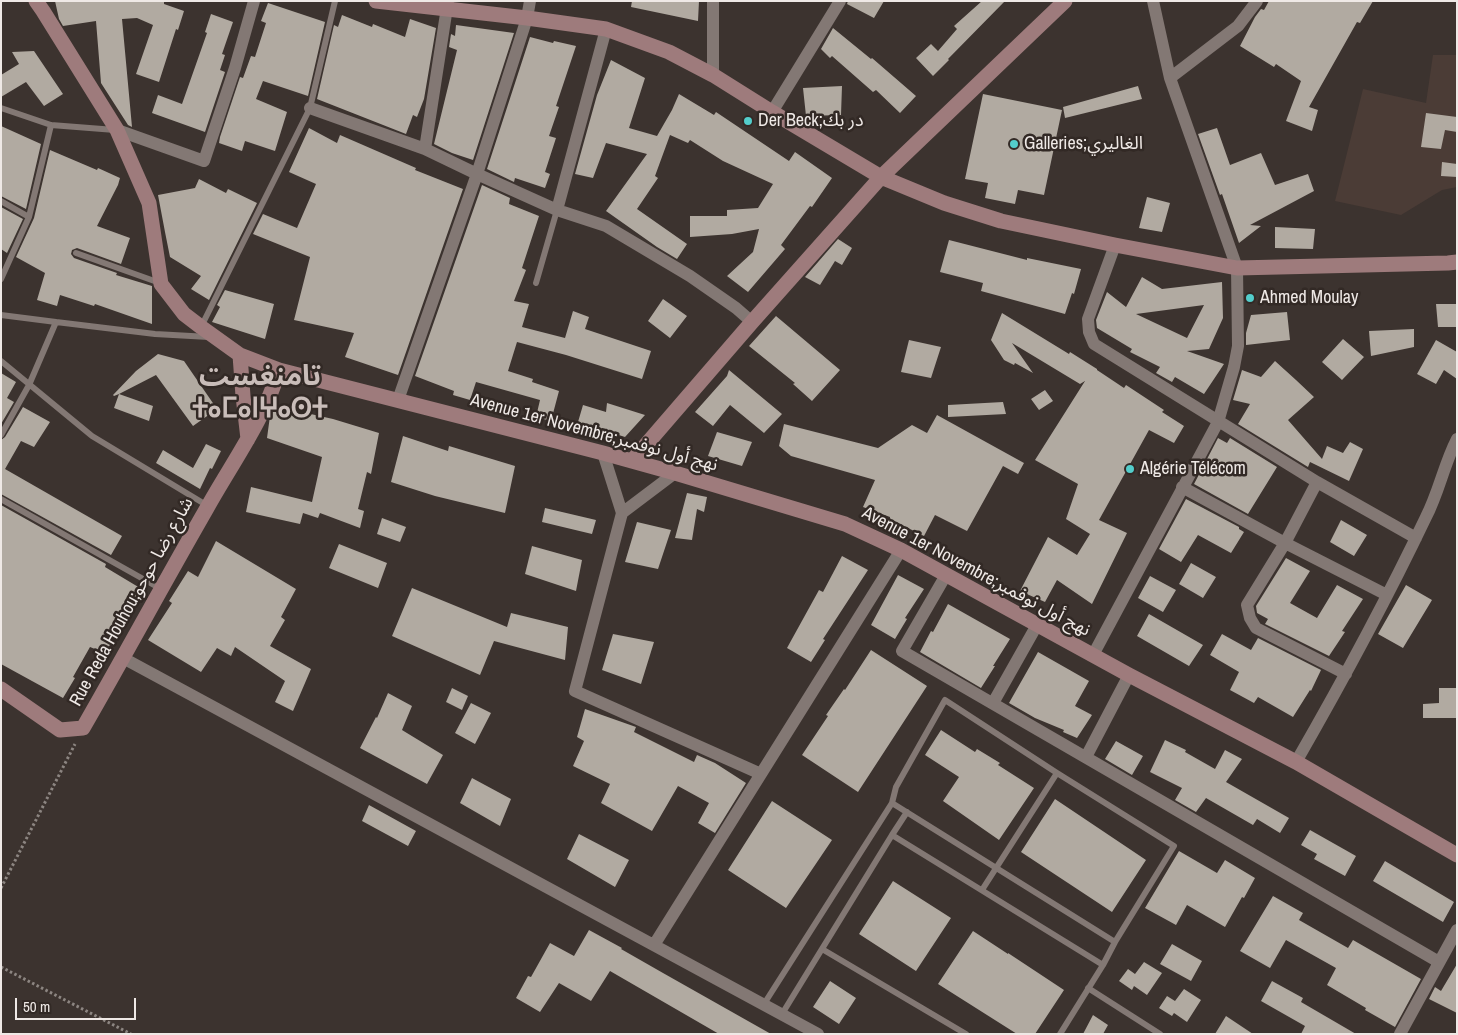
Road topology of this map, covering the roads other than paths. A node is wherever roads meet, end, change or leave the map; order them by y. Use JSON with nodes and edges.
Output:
{"nodes":[{"id":1,"x":254,"y":1,"type":"edge"},
{"id":2,"x":335,"y":1,"type":"edge"},
{"id":3,"x":376,"y":1,"type":"edge"},
{"id":4,"x":530,"y":1,"type":"edge"},
{"id":5,"x":713,"y":1,"type":"edge"},
{"id":6,"x":840,"y":1,"type":"edge"},
{"id":7,"x":1065,"y":1,"type":"edge"},
{"id":8,"x":1153,"y":1,"type":"edge"},
{"id":9,"x":1257,"y":1,"type":"edge"},
{"id":10,"x":40,"y":5,"type":"edge"},
{"id":11,"x":447,"y":5,"type":"edge"},
{"id":12,"x":527,"y":18,"type":"junction"},
{"id":13,"x":606,"y":29,"type":"junction"},
{"id":14,"x":713,"y":75,"type":"junction"},
{"id":15,"x":1170,"y":78,"type":"junction"},
{"id":16,"x":1,"y":108,"type":"edge"},
{"id":17,"x":310,"y":108,"type":"junction"},
{"id":18,"x":772,"y":112,"type":"junction"},
{"id":19,"x":52,"y":125,"type":"junction"},
{"id":20,"x":117,"y":130,"type":"junction"},
{"id":21,"x":425,"y":149,"type":"junction"},
{"id":22,"x":477,"y":174,"type":"junction"},
{"id":23,"x":880,"y":177,"type":"junction"},
{"id":24,"x":1,"y":201,"type":"edge"},
{"id":25,"x":557,"y":210,"type":"junction"},
{"id":26,"x":29,"y":217,"type":"junction"},
{"id":27,"x":1115,"y":245,"type":"junction"},
{"id":28,"x":76,"y":253,"type":"dead end"},
{"id":29,"x":1457,"y":262,"type":"edge"},
{"id":30,"x":1237,"y":268,"type":"junction"},
{"id":31,"x":1,"y":279,"type":"edge"},
{"id":32,"x":536,"y":283,"type":"dead end"},
{"id":33,"x":161,"y":284,"type":"junction"},
{"id":34,"x":1,"y":316,"type":"edge"},
{"id":35,"x":56,"y":322,"type":"junction"},
{"id":36,"x":752,"y":322,"type":"junction"},
{"id":37,"x":201,"y":327,"type":"junction"},
{"id":38,"x":215,"y":338,"type":"junction"},
{"id":39,"x":240,"y":355,"type":"junction"},
{"id":40,"x":1,"y":361,"type":"edge"},
{"id":41,"x":279,"y":370,"type":"junction"},
{"id":42,"x":29,"y":385,"type":"junction"},
{"id":43,"x":398,"y":400,"type":"junction"},
{"id":44,"x":1218,"y":422,"type":"junction"},
{"id":45,"x":1,"y":434,"type":"edge"},
{"id":46,"x":248,"y":439,"type":"junction"},
{"id":47,"x":1457,"y":439,"type":"edge"},
{"id":48,"x":602,"y":453,"type":"junction"},
{"id":49,"x":632,"y":462,"type":"junction"},
{"id":50,"x":675,"y":473,"type":"junction"},
{"id":51,"x":1317,"y":482,"type":"junction"},
{"id":52,"x":1182,"y":488,"type":"junction"},
{"id":53,"x":1,"y":499,"type":"edge"},
{"id":54,"x":208,"y":506,"type":"junction"},
{"id":55,"x":622,"y":513,"type":"junction"},
{"id":56,"x":1416,"y":538,"type":"junction"},
{"id":57,"x":1284,"y":543,"type":"junction"},
{"id":58,"x":901,"y":550,"type":"junction"},
{"id":59,"x":946,"y":575,"type":"junction"},
{"id":60,"x":161,"y":589,"type":"junction"},
{"id":61,"x":1387,"y":595,"type":"junction"},
{"id":62,"x":1037,"y":625,"type":"junction"},
{"id":63,"x":1093,"y":655,"type":"junction"},
{"id":64,"x":123,"y":658,"type":"junction"},
{"id":65,"x":1346,"y":674,"type":"junction"},
{"id":66,"x":1129,"y":675,"type":"junction"},
{"id":67,"x":1,"y":689,"type":"edge"},
{"id":68,"x":993,"y":704,"type":"junction"},
{"id":69,"x":1086,"y":757,"type":"junction"},
{"id":70,"x":1296,"y":762,"type":"junction"},
{"id":71,"x":1057,"y":773,"type":"junction"},
{"id":72,"x":761,"y":774,"type":"junction"},
{"id":73,"x":892,"y":803,"type":"junction"},
{"id":74,"x":907,"y":812,"type":"junction"},
{"id":75,"x":892,"y":835,"type":"junction"},
{"id":76,"x":1457,"y":855,"type":"edge"},
{"id":77,"x":996,"y":868,"type":"junction"},
{"id":78,"x":982,"y":890,"type":"junction"},
{"id":79,"x":1457,"y":930,"type":"edge"},
{"id":80,"x":1115,"y":942,"type":"junction"},
{"id":81,"x":654,"y":945,"type":"junction"},
{"id":82,"x":822,"y":949,"type":"junction"},
{"id":83,"x":1439,"y":962,"type":"junction"},
{"id":84,"x":1103,"y":965,"type":"junction"},
{"id":85,"x":1088,"y":988,"type":"junction"},
{"id":86,"x":764,"y":1004,"type":"junction"},
{"id":87,"x":782,"y":1014,"type":"junction"},
{"id":88,"x":818,"y":1034,"type":"edge"},
{"id":89,"x":966,"y":1034,"type":"edge"},
{"id":90,"x":1060,"y":1034,"type":"edge"},
{"id":91,"x":1160,"y":1034,"type":"edge"},
{"id":92,"x":1400,"y":1034,"type":"edge"}],
"edges":[{"from":1,"to":20,"type":"street"},
{"from":2,"to":17,"type":"lane"},
{"from":3,"to":11,"type":"main road"},
{"from":4,"to":12,"type":"street"},
{"from":5,"to":14,"type":"street"},
{"from":6,"to":18,"type":"street"},
{"from":7,"to":23,"type":"main road"},
{"from":8,"to":15,"type":"street"},
{"from":9,"to":15,"type":"street"},
{"from":10,"to":20,"type":"main road"},
{"from":11,"to":12,"type":"main road"},
{"from":11,"to":21,"type":"street"},
{"from":12,"to":13,"type":"main road"},
{"from":12,"to":22,"type":"street"},
{"from":13,"to":14,"type":"main road"},
{"from":13,"to":25,"type":"street"},
{"from":14,"to":18,"type":"main road"},
{"from":15,"to":30,"type":"street"},
{"from":16,"to":19,"type":"lane"},
{"from":17,"to":21,"type":"street"},
{"from":17,"to":37,"type":"lane"},
{"from":18,"to":23,"type":"main road"},
{"from":19,"to":20,"type":"lane"},
{"from":19,"to":26,"type":"lane"},
{"from":20,"to":33,"type":"main road"},
{"from":21,"to":22,"type":"street"},
{"from":22,"to":25,"type":"street"},
{"from":22,"to":43,"type":"street"},
{"from":23,"to":27,"type":"main road"},
{"from":23,"to":36,"type":"main road"},
{"from":24,"to":26,"type":"lane"},
{"from":25,"to":32,"type":"lane"},
{"from":25,"to":36,"type":"street"},
{"from":26,"to":31,"type":"lane"},
{"from":27,"to":30,"type":"main road"},
{"from":27,"to":44,"type":"street"},
{"from":28,"to":33,"type":"lane"},
{"from":29,"to":30,"type":"main road"},
{"from":30,"to":44,"type":"street"},
{"from":33,"to":37,"type":"main road","name":"Avenue 1er Novembre;نهج أول نوفمبر"},
{"from":34,"to":35,"type":"lane"},
{"from":35,"to":38,"type":"lane"},
{"from":35,"to":42,"type":"lane"},
{"from":36,"to":49,"type":"main road"},
{"from":37,"to":38,"type":"main road","name":"Avenue 1er Novembre;نهج أول نوفمبر"},
{"from":38,"to":39,"type":"main road","name":"Avenue 1er Novembre;نهج أول نوفمبر"},
{"from":39,"to":41,"type":"main road","name":"Avenue 1er Novembre;نهج أول نوفمبر"},
{"from":39,"to":46,"type":"main road"},
{"from":40,"to":42,"type":"lane"},
{"from":41,"to":43,"type":"main road","name":"Avenue 1er Novembre;نهج أول نوفمبر"},
{"from":41,"to":46,"type":"main road","name":"Rue Reda Houhou;شارع رضا حوحو"},
{"from":42,"to":45,"type":"lane"},
{"from":42,"to":54,"type":"lane"},
{"from":43,"to":48,"type":"main road","name":"Avenue 1er Novembre;نهج أول نوفمبر"},
{"from":44,"to":51,"type":"street"},
{"from":44,"to":52,"type":"street"},
{"from":46,"to":54,"type":"main road","name":"Rue Reda Houhou;شارع رضا حوحو"},
{"from":47,"to":56,"type":"street"},
{"from":48,"to":49,"type":"main road","name":"Avenue 1er Novembre;نهج أول نوفمبر"},
{"from":48,"to":55,"type":"street"},
{"from":49,"to":50,"type":"main road","name":"Avenue 1er Novembre;نهج أول نوفمبر"},
{"from":50,"to":55,"type":"street"},
{"from":50,"to":58,"type":"main road","name":"Avenue 1er Novembre;نهج أول نوفمبر"},
{"from":51,"to":56,"type":"street"},
{"from":51,"to":57,"type":"street"},
{"from":52,"to":57,"type":"street"},
{"from":52,"to":63,"type":"street"},
{"from":53,"to":60,"type":"lane"},
{"from":54,"to":60,"type":"main road","name":"Rue Reda Houhou;شارع رضا حوحو"},
{"from":55,"to":72,"type":"street"},
{"from":56,"to":61,"type":"street"},
{"from":57,"to":61,"type":"street"},
{"from":57,"to":65,"type":"street"},
{"from":58,"to":59,"type":"main road","name":"Avenue 1er Novembre;نهج أول نوفمبر"},
{"from":58,"to":72,"type":"street"},
{"from":59,"to":62,"type":"main road","name":"Avenue 1er Novembre;نهج أول نوفمبر"},
{"from":59,"to":68,"type":"street"},
{"from":60,"to":64,"type":"main road","name":"Rue Reda Houhou;شارع رضا حوحو"},
{"from":61,"to":65,"type":"street"},
{"from":62,"to":63,"type":"main road","name":"Avenue 1er Novembre;نهج أول نوفمبر"},
{"from":62,"to":68,"type":"street"},
{"from":63,"to":66,"type":"main road","name":"Avenue 1er Novembre;نهج أول نوفمبر"},
{"from":64,"to":67,"type":"main road","name":"Rue Reda Houhou;شارع رضا حوحو"},
{"from":64,"to":81,"type":"street"},
{"from":65,"to":70,"type":"street"},
{"from":66,"to":69,"type":"street"},
{"from":66,"to":70,"type":"main road","name":"Avenue 1er Novembre;نهج أول نوفمبر"},
{"from":68,"to":69,"type":"street"},
{"from":69,"to":83,"type":"street"},
{"from":70,"to":76,"type":"main road","name":"Avenue 1er Novembre;نهج أول نوفمبر"},
{"from":71,"to":73,"type":"lane"},
{"from":71,"to":77,"type":"lane"},
{"from":71,"to":80,"type":"lane"},
{"from":72,"to":81,"type":"street"},
{"from":73,"to":74,"type":"lane"},
{"from":73,"to":86,"type":"lane"},
{"from":74,"to":75,"type":"lane"},
{"from":74,"to":77,"type":"lane"},
{"from":75,"to":78,"type":"lane"},
{"from":75,"to":82,"type":"lane"},
{"from":77,"to":78,"type":"lane"},
{"from":77,"to":80,"type":"lane"},
{"from":78,"to":84,"type":"lane"},
{"from":79,"to":83,"type":"street"},
{"from":80,"to":84,"type":"lane"},
{"from":81,"to":86,"type":"street"},
{"from":82,"to":87,"type":"lane"},
{"from":82,"to":89,"type":"lane"},
{"from":83,"to":92,"type":"street"},
{"from":84,"to":85,"type":"lane"},
{"from":85,"to":90,"type":"lane"},
{"from":85,"to":91,"type":"lane"},
{"from":86,"to":87,"type":"street"},
{"from":87,"to":88,"type":"street"}]}
